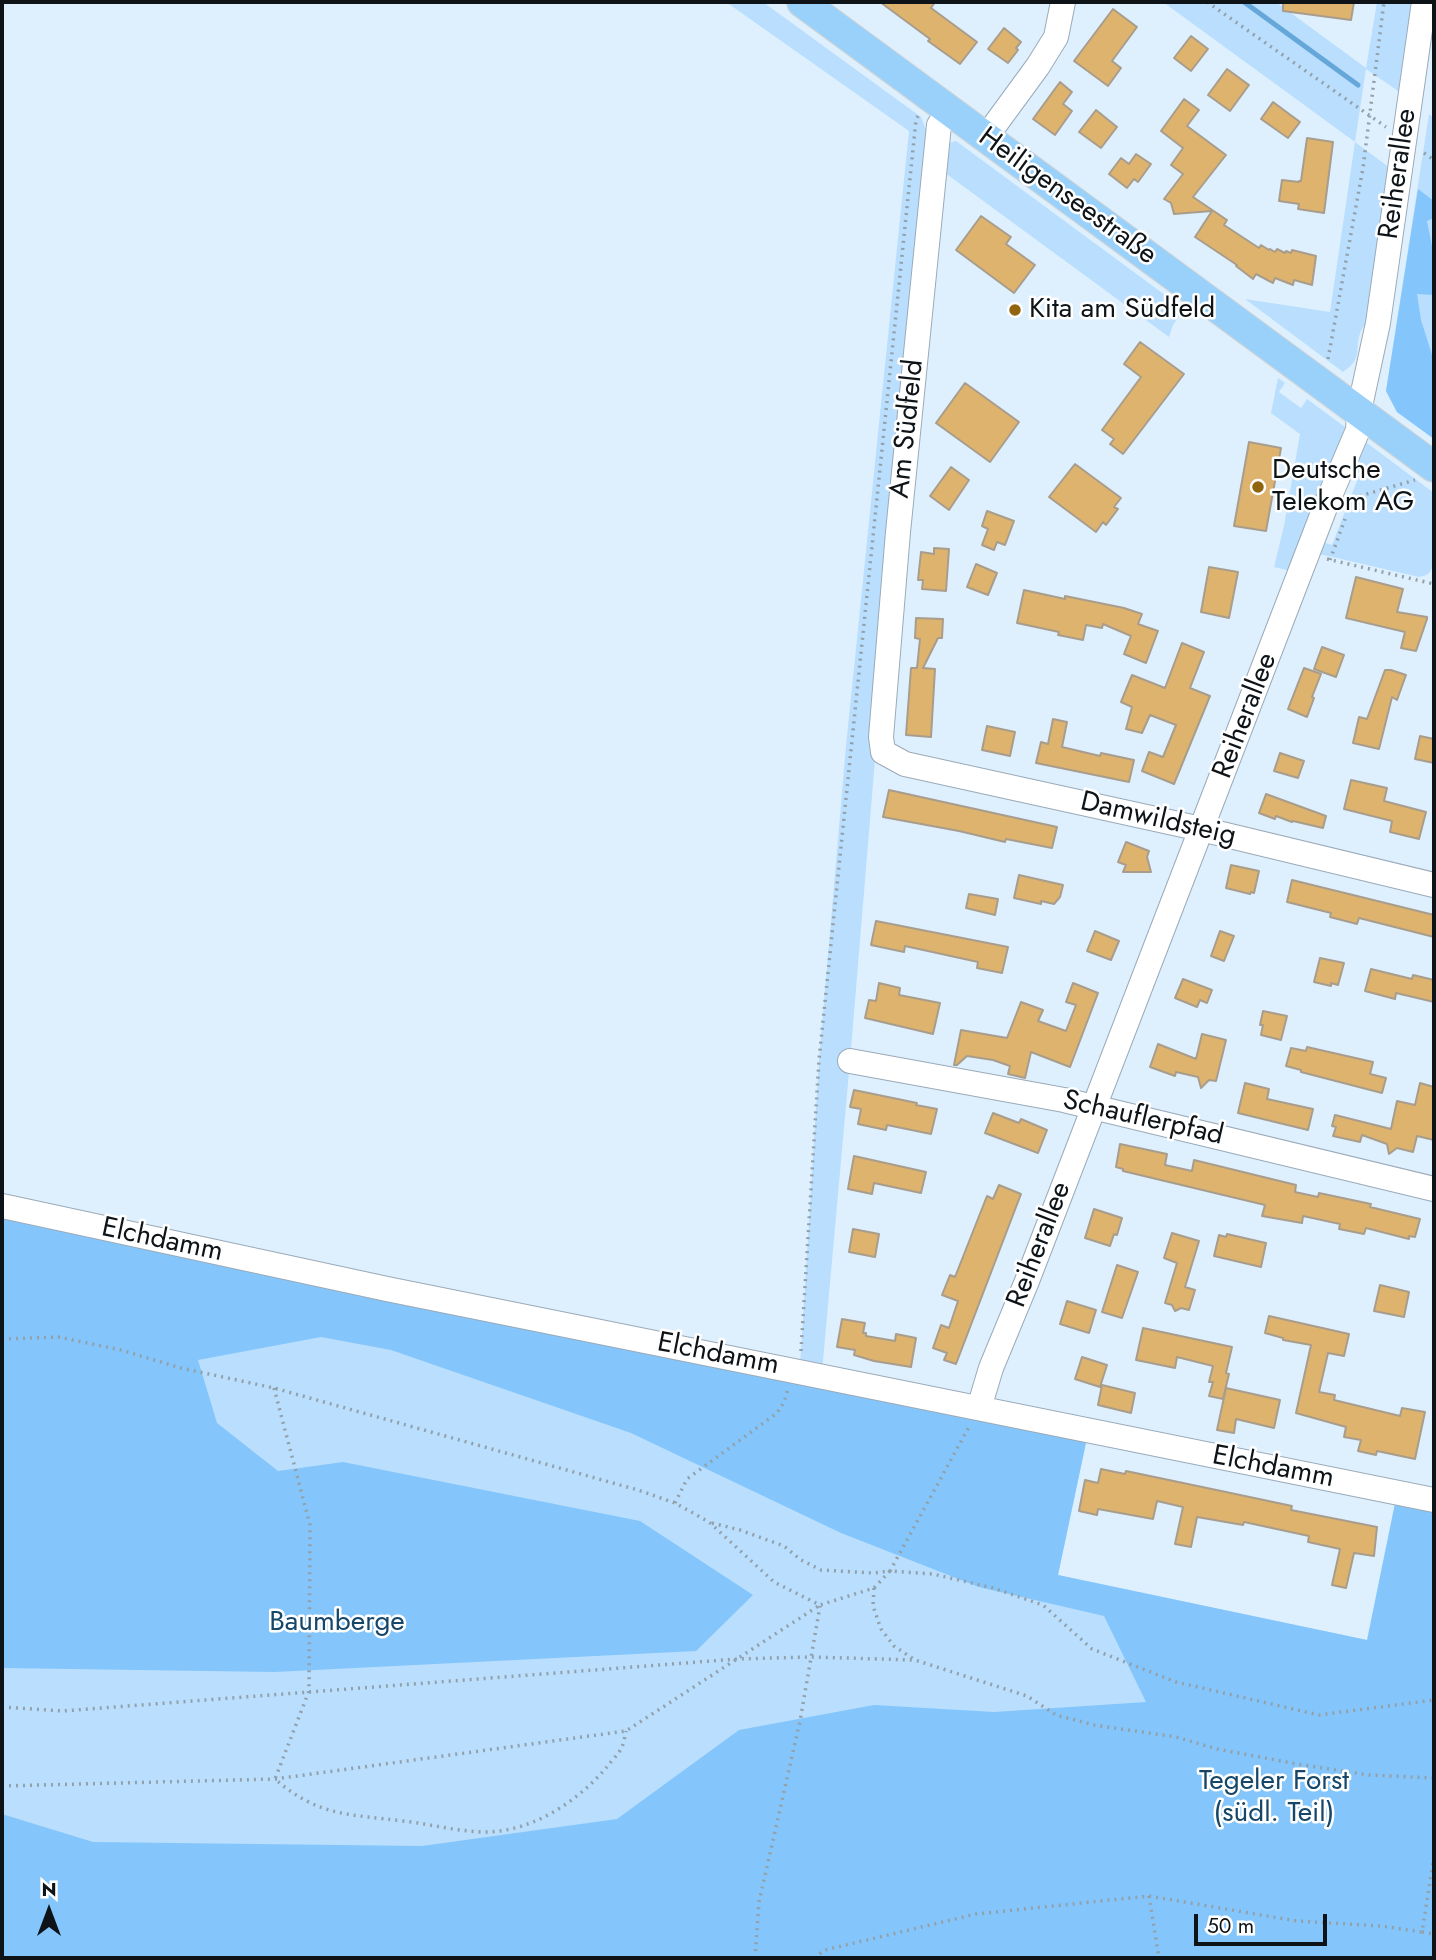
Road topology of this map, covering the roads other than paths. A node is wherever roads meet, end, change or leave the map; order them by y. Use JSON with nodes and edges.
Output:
{"nodes":[{"id":1,"x":802,"y":2,"type":"edge"},
{"id":2,"x":1063,"y":2,"type":"edge"},
{"id":3,"x":1424,"y":2,"type":"edge"},
{"id":4,"x":940,"y":103,"type":"junction"},
{"id":5,"x":986,"y":136,"type":"junction"},
{"id":6,"x":1359,"y":411,"type":"junction"},
{"id":7,"x":1427,"y":473,"type":"edge"},
{"id":8,"x":883,"y":752,"type":"joint"},
{"id":9,"x":1201,"y":829,"type":"junction"},
{"id":10,"x":1434,"y":886,"type":"edge"},
{"id":11,"x":850,"y":1061,"type":"dead end"},
{"id":12,"x":1094,"y":1107,"type":"junction"},
{"id":13,"x":1434,"y":1189,"type":"edge"},
{"id":14,"x":2,"y":1206,"type":"edge"},
{"id":15,"x":979,"y":1408,"type":"junction"},
{"id":16,"x":1434,"y":1500,"type":"edge"}],
"edges":[{"from":1,"to":4,"type":"main road","name":"Heiligenseestraße"},
{"from":2,"to":5,"type":"street"},
{"from":3,"to":6,"type":"street","name":"Reiherallee"},
{"from":4,"to":5,"type":"main road","name":"Heiligenseestraße"},
{"from":4,"to":8,"type":"street","name":"Am Südfeld"},
{"from":5,"to":6,"type":"main road","name":"Heiligenseestraße"},
{"from":6,"to":7,"type":"main road","name":"Heiligenseestraße"},
{"from":6,"to":9,"type":"street","name":"Reiherallee"},
{"from":8,"to":9,"type":"street","name":"Damwildsteig"},
{"from":9,"to":10,"type":"street","name":"Damwildsteig"},
{"from":9,"to":12,"type":"street","name":"Reiherallee"},
{"from":11,"to":12,"type":"street","name":"Schauflerpfad"},
{"from":12,"to":13,"type":"street","name":"Schauflerpfad"},
{"from":12,"to":15,"type":"street","name":"Reiherallee"},
{"from":14,"to":15,"type":"street","name":"Elchdamm"},
{"from":15,"to":16,"type":"street","name":"Elchdamm"}]}
